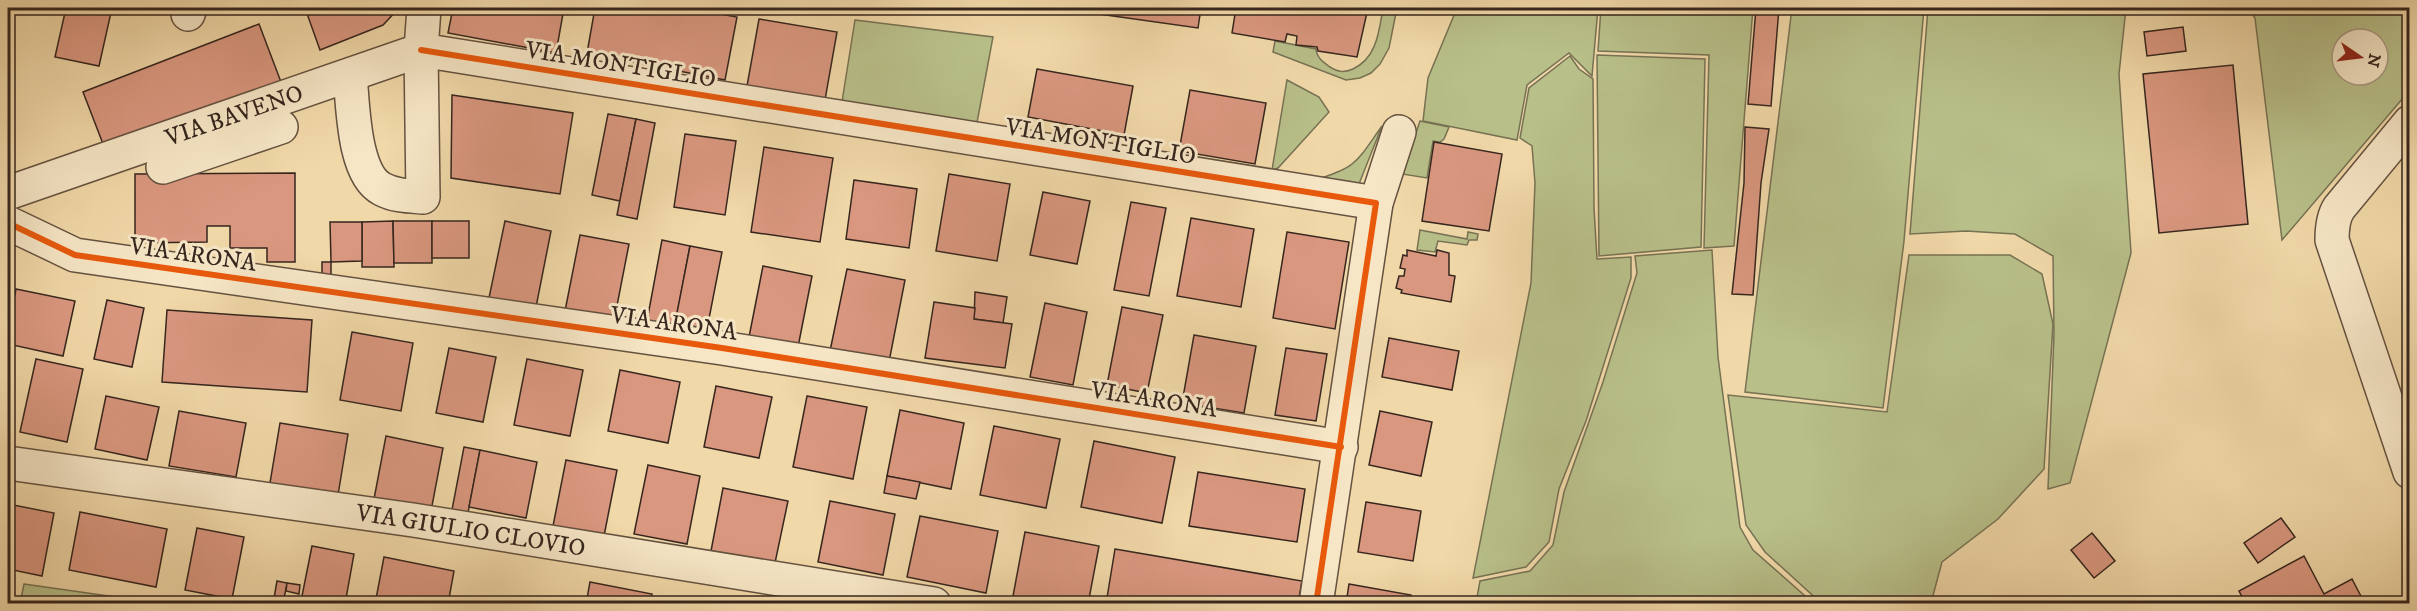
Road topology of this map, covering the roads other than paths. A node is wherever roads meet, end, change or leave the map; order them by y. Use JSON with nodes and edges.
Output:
{"nodes":[{"id":1,"x":424,"y":8,"type":"edge"},
{"id":2,"x":421,"y":50,"type":"junction"},
{"id":3,"x":350,"y":75,"type":"junction"},
{"id":4,"x":2409,"y":122,"type":"edge"},
{"id":5,"x":280,"y":127,"type":"dead end"},
{"id":6,"x":226,"y":132,"type":"junction"},
{"id":7,"x":1399,"y":132,"type":"dead end"},
{"id":8,"x":163,"y":167,"type":"dead end"},
{"id":9,"x":8,"y":193,"type":"edge"},
{"id":10,"x":1376,"y":203,"type":"junction"},
{"id":11,"x":8,"y":223,"type":"edge"},
{"id":12,"x":1341,"y":447,"type":"junction"},
{"id":13,"x":8,"y":463,"type":"edge"},
{"id":14,"x":2409,"y":472,"type":"edge"},
{"id":15,"x":934,"y":603,"type":"edge"},
{"id":16,"x":1316,"y":603,"type":"edge"}],
"edges":[{"from":1,"to":2,"type":"street"},
{"from":2,"to":3,"type":"street","name":"VIA BAVENO"},
{"from":2,"to":3,"type":"street"},
{"from":2,"to":10,"type":"street","name":"VIA MONTIGLIO"},
{"from":3,"to":6,"type":"street","name":"VIA BAVENO"},
{"from":4,"to":14,"type":"street"},
{"from":5,"to":6,"type":"street"},
{"from":6,"to":8,"type":"street"},
{"from":6,"to":9,"type":"street","name":"VIA BAVENO"},
{"from":7,"to":10,"type":"street"},
{"from":10,"to":12,"type":"street"},
{"from":11,"to":12,"type":"street","name":"VIA ARONA"},
{"from":12,"to":16,"type":"street"},
{"from":13,"to":15,"type":"street","name":"VIA GIULIO CLOVIO"}]}
